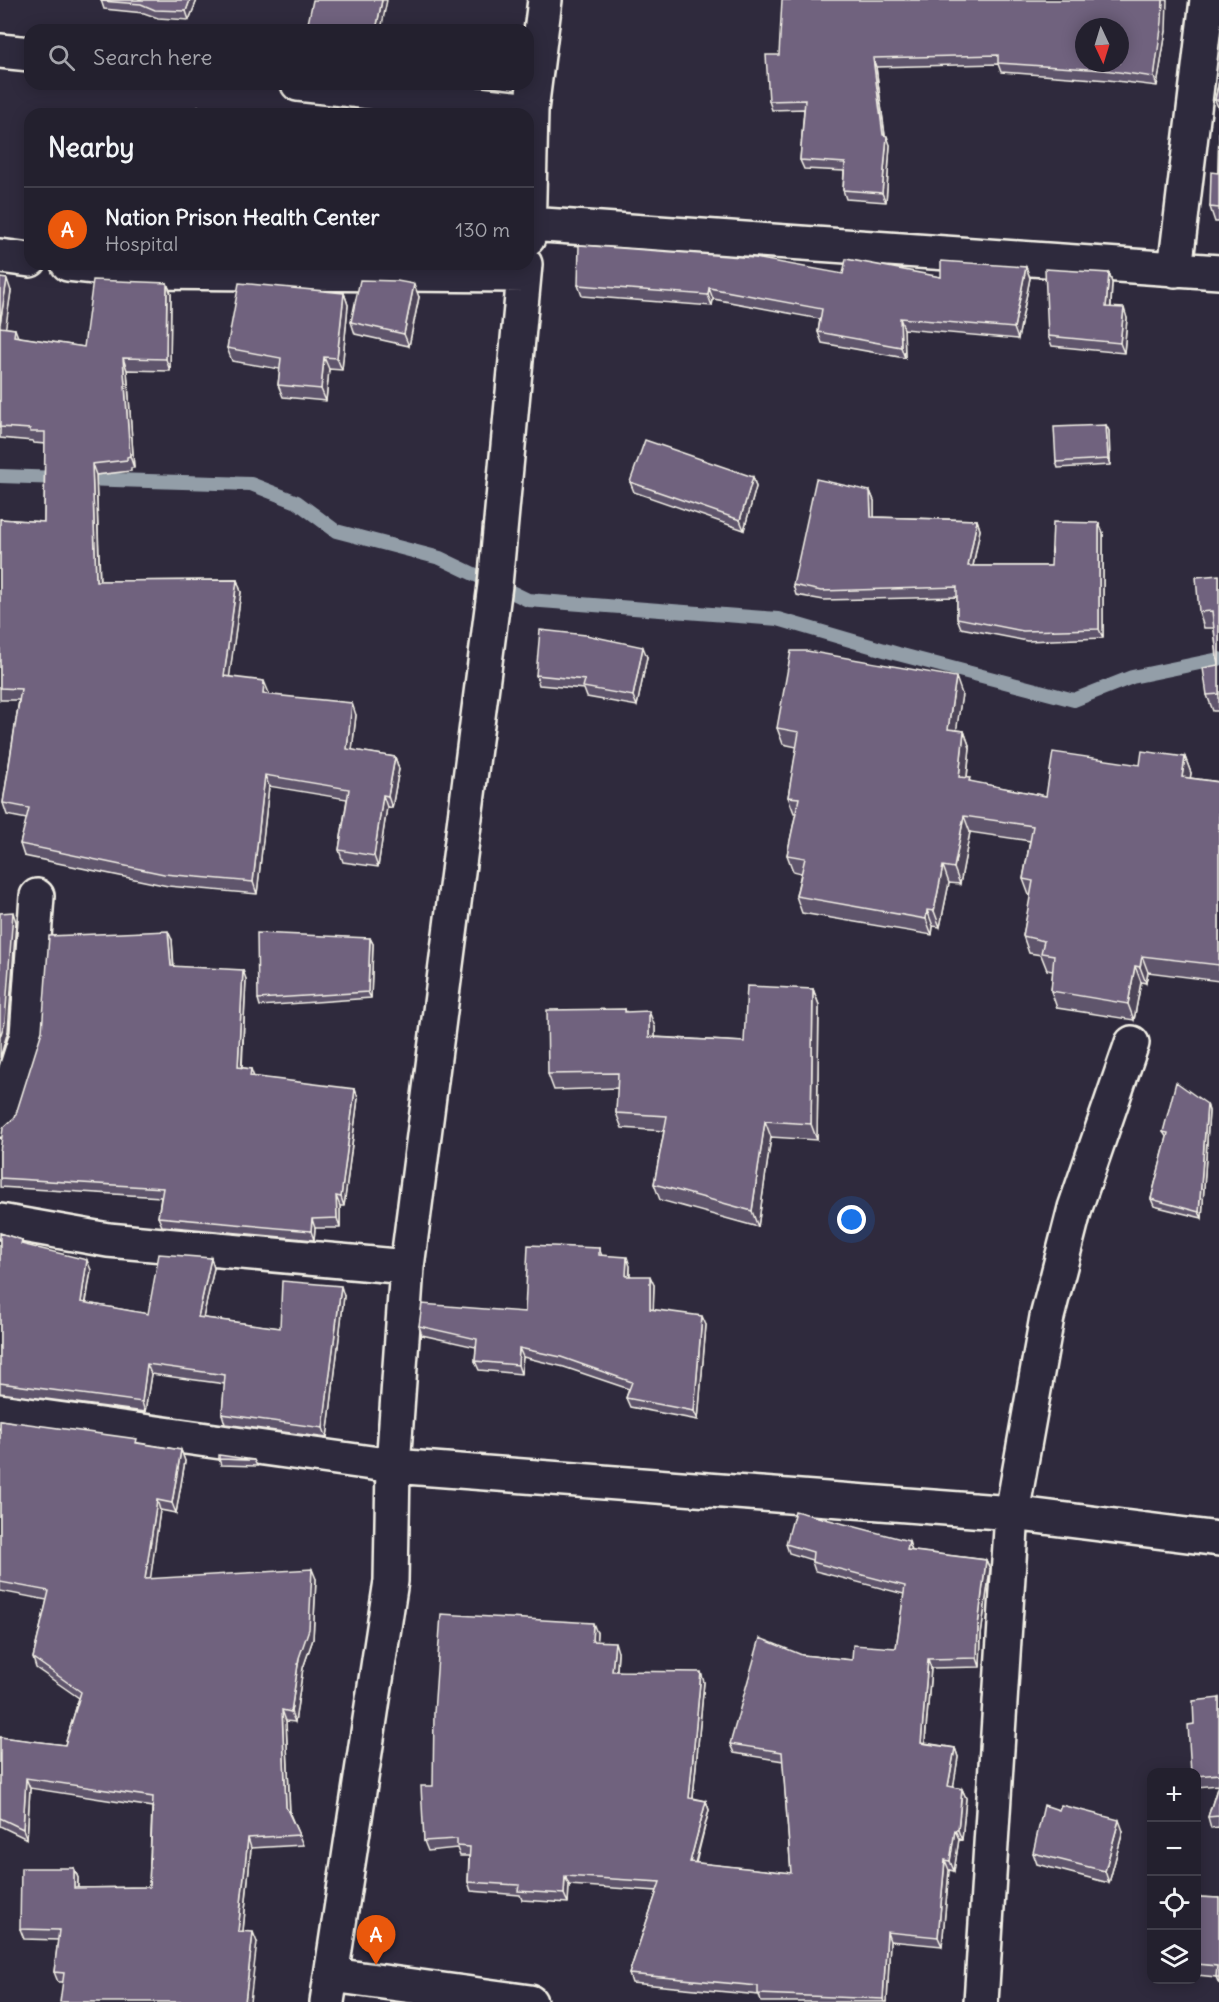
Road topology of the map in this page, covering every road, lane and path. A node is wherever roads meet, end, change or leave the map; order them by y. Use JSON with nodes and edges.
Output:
{"nodes":[{"id":1,"x":545,"y":0,"type":"edge"},
{"id":2,"x":1207,"y":0,"type":"edge"},
{"id":3,"x":0,"y":51,"type":"edge"},
{"id":4,"x":24,"y":53,"type":"edge"},
{"id":5,"x":534,"y":86,"type":"edge"},
{"id":6,"x":352,"y":90,"type":"edge"},
{"id":7,"x":534,"y":90,"type":"edge"},
{"id":8,"x":513,"y":108,"type":"edge"},
{"id":9,"x":531,"y":108,"type":"edge"},
{"id":10,"x":534,"y":231,"type":"edge"},
{"id":11,"x":0,"y":256,"type":"edge"},
{"id":12,"x":24,"y":259,"type":"edge"},
{"id":13,"x":122,"y":270,"type":"edge"},
{"id":14,"x":397,"y":270,"type":"edge"},
{"id":15,"x":525,"y":270,"type":"edge"},
{"id":16,"x":1175,"y":270,"type":"junction"},
{"id":17,"x":1219,"y":272,"type":"edge"},
{"id":18,"x":37,"y":896,"type":"dead end"},
{"id":19,"x":1132,"y":1042,"type":"dead end"},
{"id":20,"x":0,"y":1120,"type":"edge"},
{"id":21,"x":0,"y":1221,"type":"edge"},
{"id":22,"x":407,"y":1267,"type":"junction"},
{"id":23,"x":0,"y":1411,"type":"edge"},
{"id":24,"x":393,"y":1466,"type":"junction"},
{"id":25,"x":1012,"y":1513,"type":"junction"},
{"id":26,"x":1219,"y":1539,"type":"edge"},
{"id":27,"x":329,"y":1988,"type":"edge"},
{"id":28,"x":530,"y":2002,"type":"edge"},
{"id":29,"x":981,"y":2002,"type":"edge"}],
"edges":[{"from":1,"to":5,"type":"street"},
{"from":2,"to":16,"type":"street"},
{"from":3,"to":4,"type":"street"},
{"from":6,"to":8,"type":"street"},
{"from":7,"to":9,"type":"street"},
{"from":10,"to":16,"type":"street"},
{"from":11,"to":12,"type":"street"},
{"from":13,"to":14,"type":"street"},
{"from":15,"to":22,"type":"street"},
{"from":16,"to":17,"type":"street"},
{"from":18,"to":20,"type":"street"},
{"from":19,"to":25,"type":"street"},
{"from":21,"to":22,"type":"street"},
{"from":22,"to":24,"type":"street"},
{"from":23,"to":24,"type":"street"},
{"from":24,"to":25,"type":"street"},
{"from":24,"to":27,"type":"street"},
{"from":25,"to":26,"type":"street"},
{"from":25,"to":29,"type":"street"},
{"from":27,"to":28,"type":"street"}]}
